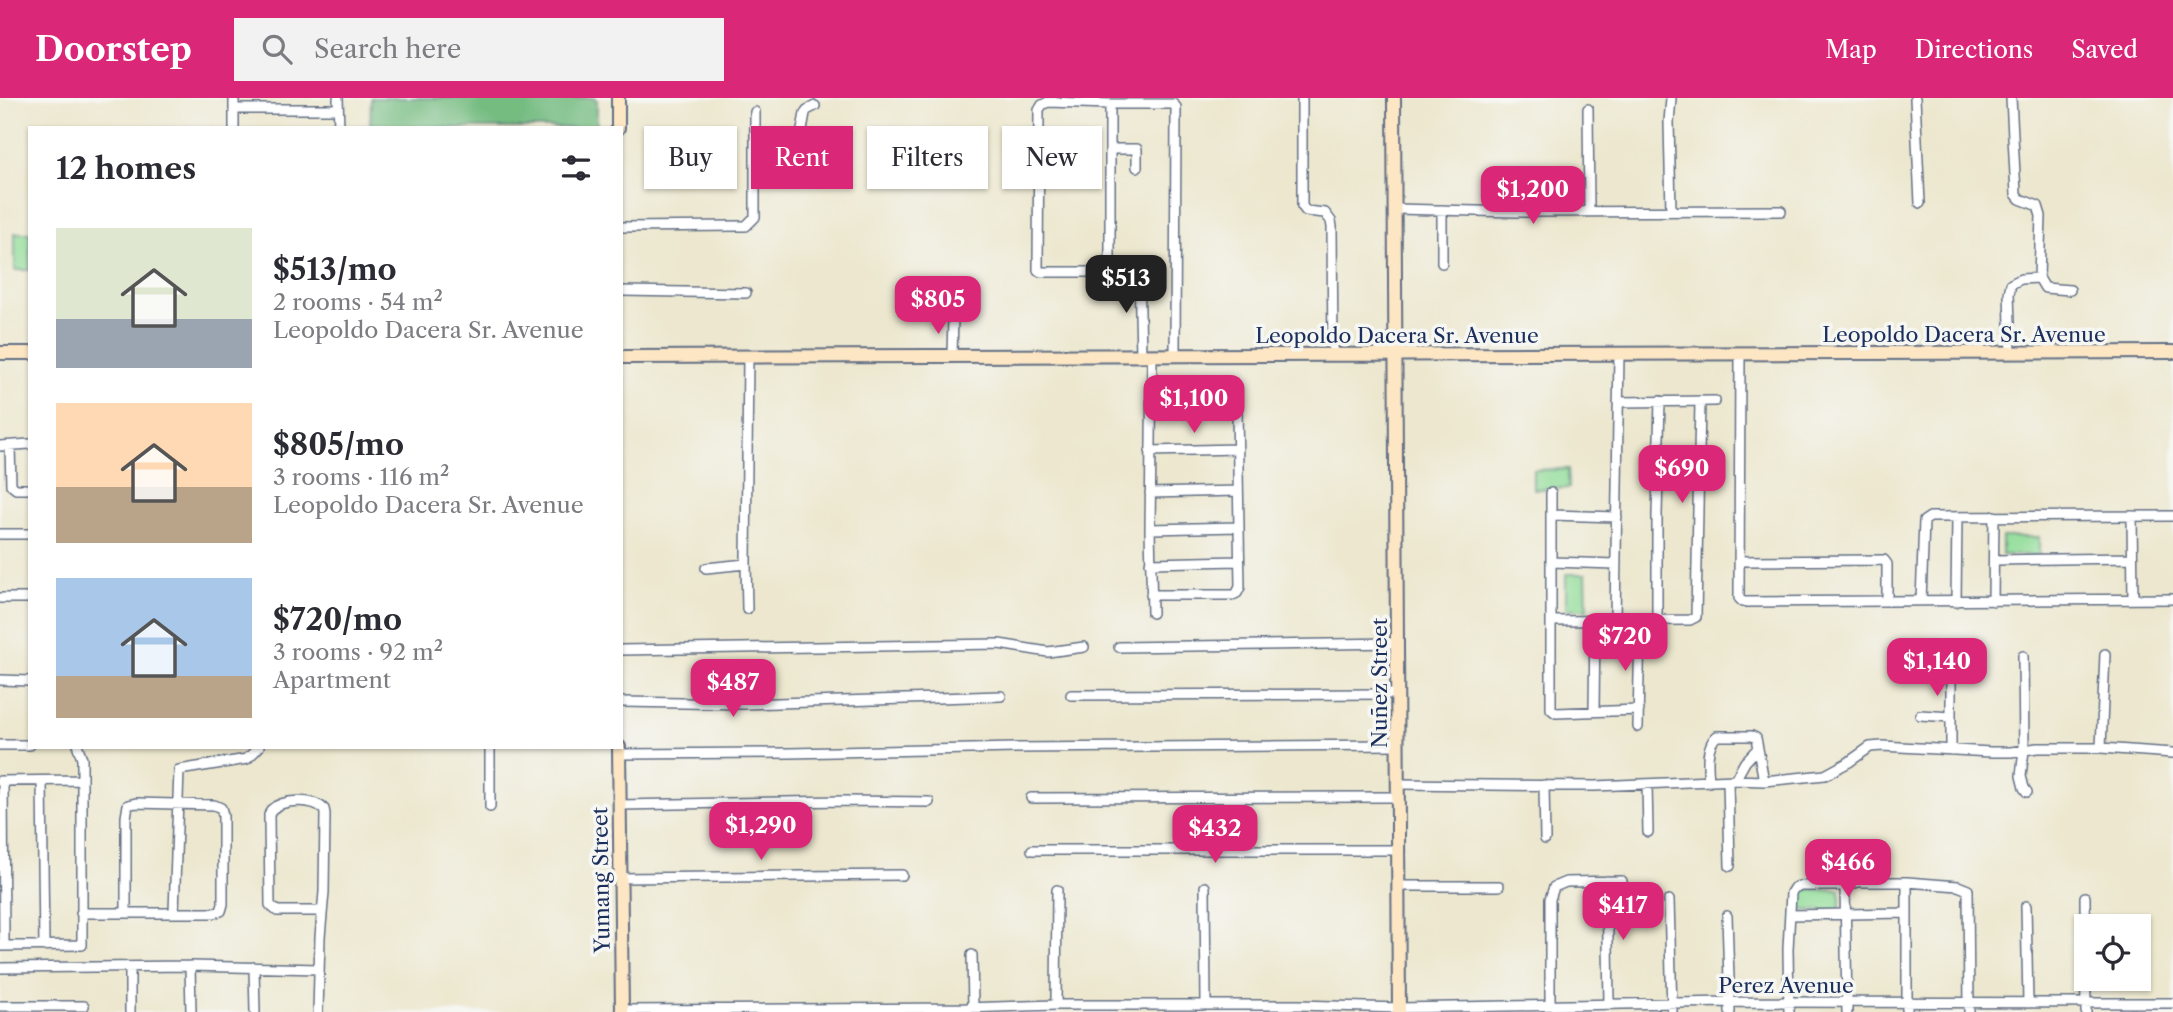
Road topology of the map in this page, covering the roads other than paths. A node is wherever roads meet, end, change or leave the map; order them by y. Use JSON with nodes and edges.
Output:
{"nodes":[{"id":1,"x":234,"y":98,"type":"edge"},
{"id":2,"x":338,"y":98,"type":"edge"},
{"id":3,"x":618,"y":98,"type":"edge"},
{"id":4,"x":1303,"y":98,"type":"edge"},
{"id":5,"x":1394,"y":98,"type":"edge"},
{"id":6,"x":1671,"y":98,"type":"edge"},
{"id":7,"x":1915,"y":98,"type":"edge"},
{"id":8,"x":2011,"y":98,"type":"edge"},
{"id":9,"x":1110,"y":104,"type":"junction"},
{"id":10,"x":815,"y":106,"type":"dead end"},
{"id":11,"x":338,"y":108,"type":"junction"},
{"id":12,"x":234,"y":109,"type":"junction"},
{"id":13,"x":1588,"y":109,"type":"dead end"},
{"id":14,"x":755,"y":112,"type":"dead end"},
{"id":15,"x":234,"y":126,"type":"edge"},
{"id":16,"x":339,"y":126,"type":"edge"},
{"id":17,"x":618,"y":126,"type":"edge"},
{"id":18,"x":755,"y":126,"type":"edge"},
{"id":19,"x":804,"y":126,"type":"edge"},
{"id":20,"x":1110,"y":149,"type":"junction"},
{"id":21,"x":1137,"y":166,"type":"dead end"},
{"id":22,"x":755,"y":189,"type":"edge"},
{"id":23,"x":1920,"y":203,"type":"dead end"},
{"id":24,"x":1396,"y":209,"type":"junction"},
{"id":25,"x":1442,"y":210,"type":"junction"},
{"id":26,"x":1589,"y":210,"type":"junction"},
{"id":27,"x":1671,"y":211,"type":"junction"},
{"id":28,"x":1782,"y":211,"type":"dead end"},
{"id":29,"x":623,"y":227,"type":"edge"},
{"id":30,"x":1442,"y":263,"type":"dead end"},
{"id":31,"x":1110,"y":272,"type":"junction"},
{"id":32,"x":2039,"y":278,"type":"junction"},
{"id":33,"x":2070,"y":290,"type":"dead end"},
{"id":34,"x":623,"y":291,"type":"edge"},
{"id":35,"x":746,"y":293,"type":"dead end"},
{"id":36,"x":953,"y":316,"type":"dead end"},
{"id":37,"x":2173,"y":352,"type":"edge"},
{"id":38,"x":0,"y":353,"type":"edge"},
{"id":39,"x":28,"y":353,"type":"edge"},
{"id":40,"x":2011,"y":353,"type":"junction"},
{"id":41,"x":1619,"y":354,"type":"junction"},
{"id":42,"x":1740,"y":354,"type":"junction"},
{"id":43,"x":1146,"y":355,"type":"junction"},
{"id":44,"x":1175,"y":355,"type":"junction"},
{"id":45,"x":1333,"y":355,"type":"junction"},
{"id":46,"x":1395,"y":355,"type":"junction"},
{"id":47,"x":952,"y":356,"type":"junction"},
{"id":48,"x":623,"y":357,"type":"edge"},
{"id":49,"x":748,"y":357,"type":"junction"},
{"id":50,"x":1660,"y":401,"type":"junction"},
{"id":51,"x":1700,"y":401,"type":"junction"},
{"id":52,"x":1715,"y":401,"type":"dead end"},
{"id":53,"x":1618,"y":402,"type":"junction"},
{"id":54,"x":1152,"y":404,"type":"junction"},
{"id":55,"x":28,"y":444,"type":"edge"},
{"id":56,"x":5,"y":446,"type":"edge"},
{"id":57,"x":1238,"y":449,"type":"junction"},
{"id":58,"x":1150,"y":451,"type":"junction"},
{"id":59,"x":28,"y":489,"type":"edge"},
{"id":60,"x":1238,"y":491,"type":"junction"},
{"id":61,"x":1150,"y":492,"type":"junction"},
{"id":62,"x":1551,"y":493,"type":"dead end"},
{"id":63,"x":1551,"y":515,"type":"junction"},
{"id":64,"x":1994,"y":516,"type":"junction"},
{"id":65,"x":2132,"y":516,"type":"junction"},
{"id":66,"x":2173,"y":516,"type":"edge"},
{"id":67,"x":1617,"y":517,"type":"junction"},
{"id":68,"x":1957,"y":517,"type":"junction"},
{"id":69,"x":1239,"y":527,"type":"junction"},
{"id":70,"x":1150,"y":529,"type":"junction"},
{"id":71,"x":0,"y":534,"type":"edge"},
{"id":72,"x":28,"y":534,"type":"edge"},
{"id":73,"x":2132,"y":558,"type":"junction"},
{"id":74,"x":1239,"y":561,"type":"junction"},
{"id":75,"x":1738,"y":561,"type":"junction"},
{"id":76,"x":1994,"y":561,"type":"junction"},
{"id":77,"x":1551,"y":562,"type":"junction"},
{"id":78,"x":1150,"y":563,"type":"junction"},
{"id":79,"x":746,"y":564,"type":"junction"},
{"id":80,"x":1616,"y":564,"type":"junction"},
{"id":81,"x":706,"y":568,"type":"dead end"},
{"id":82,"x":1151,"y":595,"type":"junction"},
{"id":83,"x":0,"y":598,"type":"edge"},
{"id":84,"x":28,"y":598,"type":"edge"},
{"id":85,"x":2133,"y":599,"type":"junction"},
{"id":86,"x":2173,"y":599,"type":"edge"},
{"id":87,"x":1887,"y":601,"type":"junction"},
{"id":88,"x":1922,"y":601,"type":"junction"},
{"id":89,"x":1993,"y":601,"type":"junction"},
{"id":90,"x":1956,"y":602,"type":"junction"},
{"id":91,"x":747,"y":609,"type":"dead end"},
{"id":92,"x":1152,"y":613,"type":"dead end"},
{"id":93,"x":1640,"y":620,"type":"junction"},
{"id":94,"x":1657,"y":620,"type":"junction"},
{"id":95,"x":1552,"y":621,"type":"junction"},
{"id":96,"x":1595,"y":621,"type":"junction"},
{"id":97,"x":1615,"y":621,"type":"junction"},
{"id":98,"x":1398,"y":643,"type":"junction"},
{"id":99,"x":1119,"y":646,"type":"dead end"},
{"id":100,"x":1084,"y":647,"type":"dead end"},
{"id":101,"x":1951,"y":647,"type":"dead end"},
{"id":102,"x":623,"y":650,"type":"edge"},
{"id":103,"x":2105,"y":654,"type":"dead end"},
{"id":104,"x":2023,"y":656,"type":"dead end"},
{"id":105,"x":0,"y":680,"type":"edge"},
{"id":106,"x":28,"y":681,"type":"edge"},
{"id":107,"x":1398,"y":694,"type":"junction"},
{"id":108,"x":1072,"y":695,"type":"dead end"},
{"id":109,"x":1000,"y":696,"type":"dead end"},
{"id":110,"x":623,"y":702,"type":"edge"},
{"id":111,"x":1594,"y":710,"type":"junction"},
{"id":112,"x":1639,"y":710,"type":"junction"},
{"id":113,"x":1920,"y":715,"type":"dead end"},
{"id":114,"x":1951,"y":717,"type":"junction"},
{"id":115,"x":1638,"y":727,"type":"dead end"},
{"id":116,"x":0,"y":745,"type":"edge"},
{"id":117,"x":28,"y":745,"type":"edge"},
{"id":118,"x":1398,"y":745,"type":"junction"},
{"id":119,"x":1758,"y":748,"type":"junction"},
{"id":120,"x":2101,"y":748,"type":"junction"},
{"id":121,"x":79,"y":749,"type":"edge"},
{"id":122,"x":257,"y":749,"type":"edge"},
{"id":123,"x":491,"y":749,"type":"edge"},
{"id":124,"x":1951,"y":750,"type":"junction"},
{"id":125,"x":2024,"y":750,"type":"junction"},
{"id":126,"x":619,"y":751,"type":"edge"},
{"id":127,"x":2173,"y":753,"type":"edge"},
{"id":128,"x":82,"y":780,"type":"junction"},
{"id":129,"x":1,"y":781,"type":"edge"},
{"id":130,"x":42,"y":781,"type":"junction"},
{"id":131,"x":1731,"y":781,"type":"junction"},
{"id":132,"x":1764,"y":781,"type":"junction"},
{"id":133,"x":1709,"y":782,"type":"junction"},
{"id":134,"x":1647,"y":784,"type":"junction"},
{"id":135,"x":1544,"y":785,"type":"junction"},
{"id":136,"x":1398,"y":791,"type":"junction"},
{"id":137,"x":2027,"y":792,"type":"dead end"},
{"id":138,"x":1031,"y":798,"type":"dead end"},
{"id":139,"x":929,"y":802,"type":"dead end"},
{"id":140,"x":177,"y":804,"type":"junction"},
{"id":141,"x":619,"y":805,"type":"junction"},
{"id":142,"x":490,"y":807,"type":"dead end"},
{"id":143,"x":1648,"y":832,"type":"dead end"},
{"id":144,"x":1545,"y":839,"type":"dead end"},
{"id":145,"x":1032,"y":850,"type":"dead end"},
{"id":146,"x":1399,"y":850,"type":"junction"},
{"id":147,"x":1730,"y":866,"type":"dead end"},
{"id":148,"x":902,"y":875,"type":"dead end"},
{"id":149,"x":620,"y":878,"type":"junction"},
{"id":150,"x":1607,"y":881,"type":"junction"},
{"id":151,"x":1622,"y":881,"type":"dead end"},
{"id":152,"x":1907,"y":882,"type":"junction"},
{"id":153,"x":1399,"y":886,"type":"junction"},
{"id":154,"x":1499,"y":886,"type":"dead end"},
{"id":155,"x":1205,"y":887,"type":"dead end"},
{"id":156,"x":1844,"y":887,"type":"junction"},
{"id":157,"x":1057,"y":890,"type":"dead end"},
{"id":158,"x":2085,"y":897,"type":"dead end"},
{"id":159,"x":1669,"y":900,"type":"dead end"},
{"id":160,"x":2026,"y":906,"type":"dead end"},
{"id":161,"x":322,"y":911,"type":"junction"},
{"id":162,"x":126,"y":912,"type":"junction"},
{"id":163,"x":174,"y":912,"type":"junction"},
{"id":164,"x":81,"y":913,"type":"junction"},
{"id":165,"x":1906,"y":913,"type":"junction"},
{"id":166,"x":1844,"y":914,"type":"junction"},
{"id":167,"x":1790,"y":915,"type":"junction"},
{"id":168,"x":1727,"y":916,"type":"dead end"},
{"id":169,"x":2,"y":946,"type":"edge"},
{"id":170,"x":44,"y":946,"type":"junction"},
{"id":171,"x":972,"y":955,"type":"dead end"},
{"id":172,"x":190,"y":966,"type":"junction"},
{"id":173,"x":254,"y":967,"type":"junction"},
{"id":174,"x":0,"y":968,"type":"edge"},
{"id":175,"x":130,"y":968,"type":"junction"},
{"id":176,"x":319,"y":969,"type":"junction"},
{"id":177,"x":1609,"y":1003,"type":"junction"},
{"id":178,"x":2028,"y":1003,"type":"junction"},
{"id":179,"x":2173,"y":1003,"type":"edge"},
{"id":180,"x":1056,"y":1005,"type":"junction"},
{"id":181,"x":1550,"y":1005,"type":"junction"},
{"id":182,"x":0,"y":1006,"type":"edge"},
{"id":183,"x":84,"y":1006,"type":"dead end"},
{"id":184,"x":1210,"y":1007,"type":"edge"},
{"id":185,"x":1672,"y":1007,"type":"edge"},
{"id":186,"x":1730,"y":1007,"type":"edge"},
{"id":187,"x":1789,"y":1007,"type":"edge"},
{"id":188,"x":1847,"y":1007,"type":"edge"},
{"id":189,"x":1908,"y":1007,"type":"edge"},
{"id":190,"x":1969,"y":1007,"type":"edge"},
{"id":191,"x":2086,"y":1007,"type":"edge"},
{"id":192,"x":1161,"y":1008,"type":"edge"},
{"id":193,"x":1585,"y":1008,"type":"edge"},
{"id":194,"x":968,"y":1009,"type":"edge"},
{"id":195,"x":1482,"y":1009,"type":"edge"},
{"id":196,"x":1399,"y":1010,"type":"edge"},
{"id":197,"x":622,"y":1011,"type":"edge"},
{"id":198,"x":758,"y":1011,"type":"edge"},
{"id":199,"x":130,"y":1012,"type":"edge"},
{"id":200,"x":191,"y":1012,"type":"edge"},
{"id":201,"x":255,"y":1012,"type":"edge"},
{"id":202,"x":318,"y":1012,"type":"edge"}],
"edges":[{"from":1,"to":12,"type":"street"},
{"from":2,"to":11,"type":"street"},
{"from":3,"to":17,"type":"main road"},
{"from":4,"to":45,"type":"street"},
{"from":5,"to":24,"type":"main road","name":"Nuñez Street"},
{"from":6,"to":27,"type":"street"},
{"from":7,"to":23,"type":"street"},
{"from":8,"to":32,"type":"street"},
{"from":9,"to":20,"type":"street"},
{"from":9,"to":31,"type":"street"},
{"from":9,"to":44,"type":"street"},
{"from":10,"to":19,"type":"street"},
{"from":11,"to":12,"type":"street"},
{"from":11,"to":16,"type":"street"},
{"from":12,"to":15,"type":"street"},
{"from":13,"to":26,"type":"street"},
{"from":14,"to":18,"type":"street"},
{"from":20,"to":21,"type":"street"},
{"from":20,"to":31,"type":"street"},
{"from":22,"to":29,"type":"street"},
{"from":24,"to":25,"type":"street"},
{"from":24,"to":46,"type":"main road","name":"Nuñez Street"},
{"from":25,"to":26,"type":"street"},
{"from":25,"to":30,"type":"street"},
{"from":26,"to":27,"type":"street"},
{"from":27,"to":28,"type":"street"},
{"from":31,"to":43,"type":"street"},
{"from":32,"to":33,"type":"street"},
{"from":32,"to":40,"type":"street"},
{"from":34,"to":35,"type":"street"},
{"from":36,"to":47,"type":"street"},
{"from":37,"to":40,"type":"main road","name":"Leopoldo Dacera Sr. Avenue"},
{"from":38,"to":39,"type":"main road"},
{"from":40,"to":42,"type":"main road","name":"Leopoldo Dacera Sr. Avenue"},
{"from":41,"to":42,"type":"main road","name":"Leopoldo Dacera Sr. Avenue"},
{"from":41,"to":46,"type":"main road","name":"Leopoldo Dacera Sr. Avenue"},
{"from":41,"to":53,"type":"street"},
{"from":42,"to":75,"type":"street"},
{"from":43,"to":44,"type":"main road","name":"Leopoldo Dacera Sr. Avenue"},
{"from":43,"to":47,"type":"main road","name":"Leopoldo Dacera Sr. Avenue"},
{"from":43,"to":54,"type":"street"},
{"from":44,"to":45,"type":"main road","name":"Leopoldo Dacera Sr. Avenue"},
{"from":45,"to":46,"type":"main road","name":"Leopoldo Dacera Sr. Avenue"},
{"from":46,"to":98,"type":"main road","name":"Nuñez Street"},
{"from":47,"to":49,"type":"main road","name":"Leopoldo Dacera Sr. Avenue"},
{"from":48,"to":49,"type":"main road","name":"Leopoldo Dacera Sr. Avenue"},
{"from":49,"to":79,"type":"street"},
{"from":50,"to":51,"type":"street"},
{"from":50,"to":53,"type":"street"},
{"from":50,"to":94,"type":"street"},
{"from":51,"to":52,"type":"street"},
{"from":51,"to":94,"type":"street"},
{"from":53,"to":67,"type":"street"},
{"from":54,"to":57,"type":"street"},
{"from":54,"to":58,"type":"street"},
{"from":55,"to":56,"type":"street"},
{"from":56,"to":59,"type":"street"},
{"from":57,"to":58,"type":"street"},
{"from":57,"to":60,"type":"street"},
{"from":58,"to":61,"type":"street"},
{"from":60,"to":61,"type":"street"},
{"from":60,"to":69,"type":"street"},
{"from":61,"to":70,"type":"street"},
{"from":62,"to":63,"type":"street"},
{"from":63,"to":67,"type":"street"},
{"from":63,"to":77,"type":"street"},
{"from":64,"to":65,"type":"street"},
{"from":64,"to":68,"type":"street"},
{"from":64,"to":76,"type":"street"},
{"from":65,"to":66,"type":"street"},
{"from":65,"to":73,"type":"street"},
{"from":67,"to":80,"type":"street"},
{"from":68,"to":88,"type":"street"},
{"from":68,"to":90,"type":"street"},
{"from":69,"to":70,"type":"street"},
{"from":69,"to":74,"type":"street"},
{"from":70,"to":78,"type":"street"},
{"from":71,"to":72,"type":"street"},
{"from":73,"to":76,"type":"street"},
{"from":73,"to":85,"type":"street"},
{"from":74,"to":78,"type":"street"},
{"from":74,"to":82,"type":"street"},
{"from":75,"to":87,"type":"street"},
{"from":75,"to":87,"type":"street"},
{"from":76,"to":89,"type":"street"},
{"from":77,"to":80,"type":"street"},
{"from":77,"to":95,"type":"street"},
{"from":78,"to":82,"type":"street"},
{"from":79,"to":81,"type":"street"},
{"from":79,"to":91,"type":"street"},
{"from":80,"to":97,"type":"street"},
{"from":82,"to":92,"type":"street"},
{"from":83,"to":84,"type":"street"},
{"from":85,"to":86,"type":"street"},
{"from":85,"to":89,"type":"street"},
{"from":87,"to":88,"type":"street"},
{"from":88,"to":90,"type":"street"},
{"from":89,"to":90,"type":"street"},
{"from":93,"to":94,"type":"street"},
{"from":93,"to":97,"type":"street"},
{"from":93,"to":112,"type":"street"},
{"from":95,"to":96,"type":"street"},
{"from":95,"to":111,"type":"street"},
{"from":96,"to":97,"type":"street"},
{"from":96,"to":111,"type":"street"},
{"from":98,"to":99,"type":"street"},
{"from":98,"to":107,"type":"main road","name":"Nuñez Street"},
{"from":100,"to":102,"type":"street"},
{"from":101,"to":114,"type":"street"},
{"from":103,"to":120,"type":"street"},
{"from":104,"to":125,"type":"street"},
{"from":105,"to":106,"type":"street"},
{"from":107,"to":108,"type":"street"},
{"from":107,"to":118,"type":"main road","name":"Nuñez Street"},
{"from":109,"to":110,"type":"street"},
{"from":111,"to":112,"type":"street"},
{"from":112,"to":115,"type":"street"},
{"from":113,"to":114,"type":"street"},
{"from":114,"to":124,"type":"street"},
{"from":116,"to":117,"type":"street"},
{"from":118,"to":126,"type":"street"},
{"from":118,"to":136,"type":"main road","name":"Nuñez Street"},
{"from":119,"to":131,"type":"street"},
{"from":119,"to":132,"type":"street"},
{"from":119,"to":133,"type":"street"},
{"from":120,"to":125,"type":"street"},
{"from":120,"to":127,"type":"street"},
{"from":121,"to":128,"type":"street"},
{"from":122,"to":140,"type":"street"},
{"from":123,"to":142,"type":"street"},
{"from":124,"to":125,"type":"street"},
{"from":124,"to":132,"type":"street"},
{"from":125,"to":137,"type":"street"},
{"from":126,"to":141,"type":"main road","name":"Yumang Street"},
{"from":128,"to":130,"type":"street"},
{"from":128,"to":164,"type":"street"},
{"from":129,"to":130,"type":"street"},
{"from":129,"to":169,"type":"street"},
{"from":130,"to":170,"type":"street"},
{"from":131,"to":132,"type":"street"},
{"from":131,"to":133,"type":"street"},
{"from":131,"to":147,"type":"street"},
{"from":133,"to":134,"type":"street"},
{"from":134,"to":135,"type":"street"},
{"from":134,"to":143,"type":"street"},
{"from":135,"to":136,"type":"street"},
{"from":135,"to":144,"type":"street"},
{"from":136,"to":138,"type":"street"},
{"from":136,"to":146,"type":"main road","name":"Nuñez Street"},
{"from":139,"to":141,"type":"street"},
{"from":140,"to":162,"type":"street"},
{"from":140,"to":163,"type":"street"},
{"from":140,"to":163,"type":"street"},
{"from":141,"to":149,"type":"main road","name":"Yumang Street"},
{"from":145,"to":146,"type":"street"},
{"from":146,"to":153,"type":"main road","name":"Nuñez Street"},
{"from":148,"to":149,"type":"street"},
{"from":149,"to":197,"type":"main road","name":"Yumang Street"},
{"from":150,"to":151,"type":"street"},
{"from":150,"to":177,"type":"street"},
{"from":150,"to":181,"type":"street"},
{"from":152,"to":156,"type":"street"},
{"from":152,"to":165,"type":"street"},
{"from":152,"to":190,"type":"street"},
{"from":153,"to":154,"type":"street"},
{"from":153,"to":196,"type":"main road","name":"Nuñez Street"},
{"from":155,"to":184,"type":"street"},
{"from":156,"to":166,"type":"street"},
{"from":156,"to":167,"type":"street"},
{"from":157,"to":180,"type":"street"},
{"from":158,"to":191,"type":"street"},
{"from":159,"to":185,"type":"street"},
{"from":160,"to":178,"type":"street"},
{"from":161,"to":161,"type":"street"},
{"from":161,"to":176,"type":"street"},
{"from":162,"to":163,"type":"street"},
{"from":162,"to":164,"type":"street"},
{"from":164,"to":170,"type":"street"},
{"from":165,"to":166,"type":"street"},
{"from":165,"to":189,"type":"street"},
{"from":166,"to":167,"type":"street"},
{"from":166,"to":188,"type":"street"},
{"from":167,"to":187,"type":"street"},
{"from":168,"to":186,"type":"street"},
{"from":169,"to":170,"type":"street"},
{"from":171,"to":194,"type":"street"},
{"from":172,"to":173,"type":"street"},
{"from":172,"to":175,"type":"street"},
{"from":172,"to":200,"type":"street"},
{"from":173,"to":176,"type":"street"},
{"from":173,"to":201,"type":"street"},
{"from":174,"to":175,"type":"street"},
{"from":175,"to":199,"type":"street"},
{"from":176,"to":202,"type":"street"},
{"from":177,"to":185,"type":"street","name":"Perez Avenue"},
{"from":177,"to":193,"type":"street","name":"Perez Avenue"},
{"from":178,"to":190,"type":"street","name":"Perez Avenue"},
{"from":178,"to":191,"type":"street","name":"Perez Avenue"},
{"from":179,"to":191,"type":"street","name":"Perez Avenue"},
{"from":180,"to":192,"type":"street","name":"Perez Avenue"},
{"from":180,"to":194,"type":"street","name":"Perez Avenue"},
{"from":181,"to":193,"type":"street","name":"Perez Avenue"},
{"from":181,"to":195,"type":"street","name":"Perez Avenue"},
{"from":182,"to":183,"type":"street"},
{"from":184,"to":192,"type":"street","name":"Perez Avenue"},
{"from":184,"to":196,"type":"street","name":"Perez Avenue"},
{"from":185,"to":186,"type":"street","name":"Perez Avenue"},
{"from":186,"to":187,"type":"street","name":"Perez Avenue"},
{"from":187,"to":188,"type":"street","name":"Perez Avenue"},
{"from":188,"to":189,"type":"street","name":"Perez Avenue"},
{"from":189,"to":190,"type":"street","name":"Perez Avenue"},
{"from":194,"to":198,"type":"street","name":"Perez Avenue"},
{"from":195,"to":196,"type":"street","name":"Perez Avenue"},
{"from":197,"to":198,"type":"street","name":"Perez Avenue"}]}
